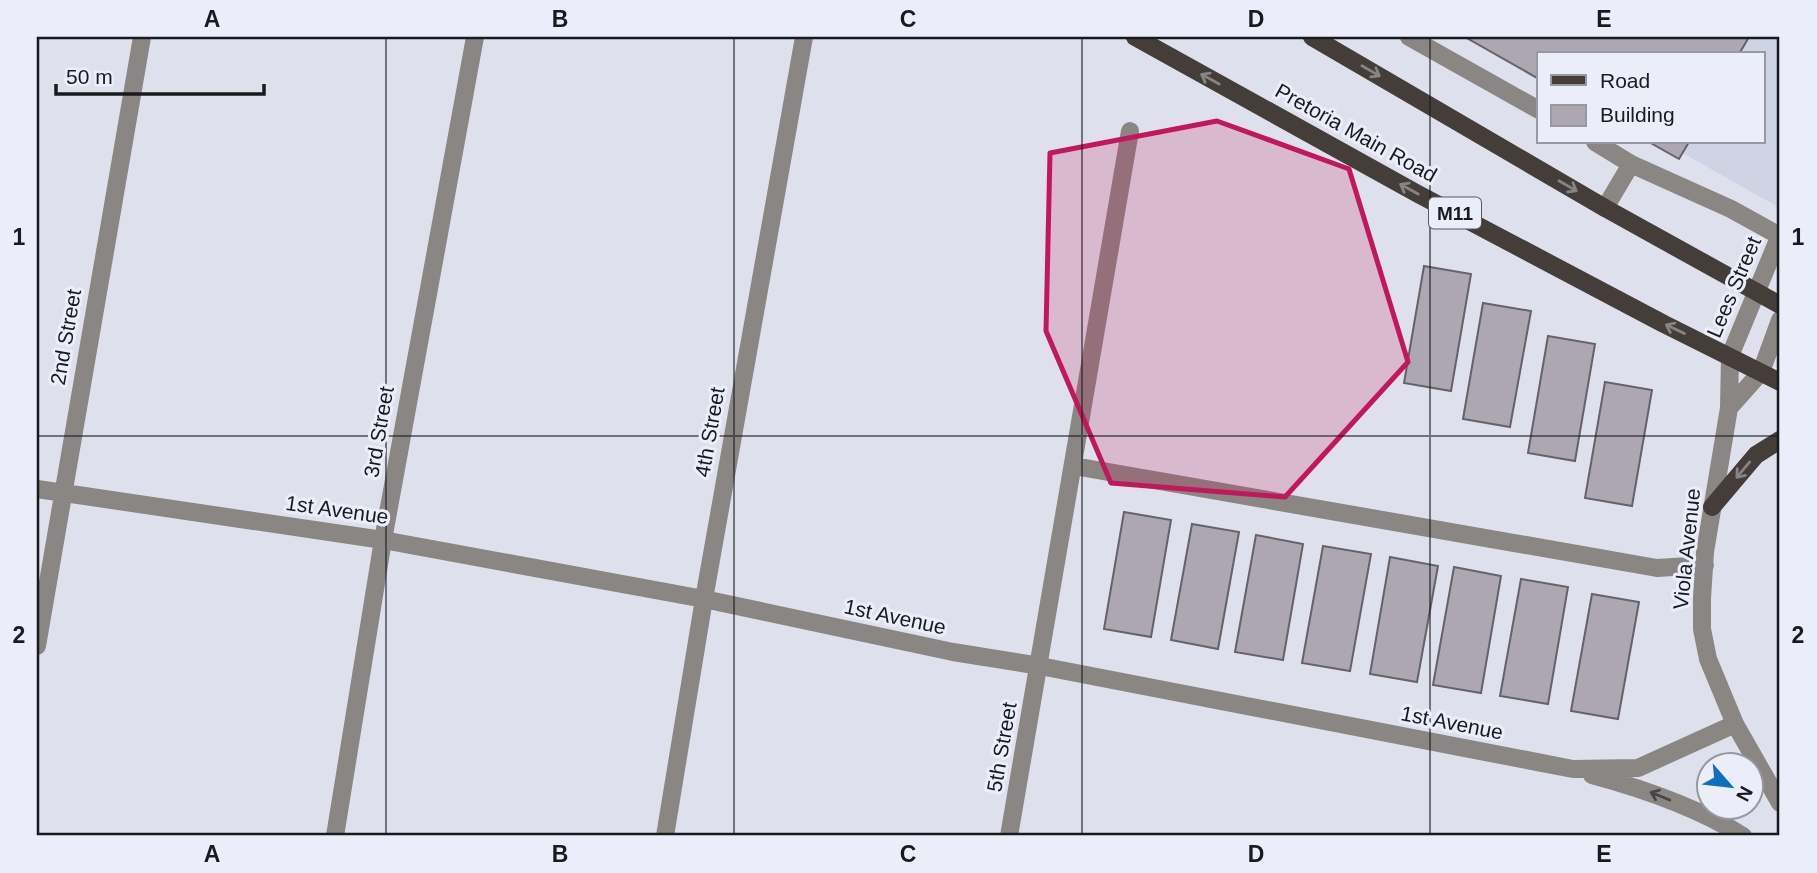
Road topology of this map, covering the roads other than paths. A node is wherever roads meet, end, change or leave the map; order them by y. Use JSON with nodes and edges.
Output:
{"nodes":[{"id":1,"x":142,"y":37,"type":"edge"},
{"id":2,"x":475,"y":37,"type":"edge"},
{"id":3,"x":804,"y":37,"type":"edge"},
{"id":4,"x":1135,"y":37,"type":"edge"},
{"id":5,"x":1312,"y":37,"type":"edge"},
{"id":6,"x":1409,"y":37,"type":"edge"},
{"id":7,"x":1537,"y":109,"type":"edge"},
{"id":8,"x":1130,"y":131,"type":"dead end"},
{"id":9,"x":1598,"y":144,"type":"edge"},
{"id":10,"x":1631,"y":164,"type":"junction"},
{"id":11,"x":1605,"y":208,"type":"junction"},
{"id":12,"x":1780,"y":235,"type":"edge"},
{"id":13,"x":1756,"y":292,"type":"junction"},
{"id":14,"x":1780,"y":305,"type":"edge"},
{"id":15,"x":1780,"y":320,"type":"edge"},
{"id":16,"x":1730,"y":356,"type":"junction"},
{"id":17,"x":1761,"y":372,"type":"junction"},
{"id":18,"x":1780,"y":382,"type":"edge"},
{"id":19,"x":1729,"y":408,"type":"junction"},
{"id":20,"x":1780,"y":440,"type":"edge"},
{"id":21,"x":1074,"y":466,"type":"junction"},
{"id":22,"x":37,"y":489,"type":"edge"},
{"id":23,"x":62,"y":494,"type":"junction"},
{"id":24,"x":1712,"y":507,"type":"junction"},
{"id":25,"x":383,"y":540,"type":"junction"},
{"id":26,"x":1704,"y":565,"type":"junction"},
{"id":27,"x":704,"y":599,"type":"junction"},
{"id":28,"x":37,"y":646,"type":"edge"},
{"id":29,"x":1040,"y":666,"type":"junction"},
{"id":30,"x":1735,"y":724,"type":"junction"},
{"id":31,"x":1573,"y":769,"type":"junction"},
{"id":32,"x":1780,"y":803,"type":"edge"},
{"id":33,"x":335,"y":836,"type":"edge"},
{"id":34,"x":665,"y":836,"type":"edge"},
{"id":35,"x":1009,"y":836,"type":"edge"},
{"id":36,"x":1743,"y":836,"type":"edge"}],
"edges":[{"from":1,"to":23,"type":"street","name":"2nd Street"},
{"from":2,"to":25,"type":"street","name":"3rd Street"},
{"from":3,"to":27,"type":"street","name":"4th Street"},
{"from":16,"to":4,"type":"main road","name":"Pretoria Main Road","number":"M11","one_way":true},
{"from":5,"to":11,"type":"main road","one_way":true},
{"from":6,"to":7,"type":"street"},
{"from":8,"to":21,"type":"street","name":"5th Street"},
{"from":9,"to":10,"type":"street"},
{"from":10,"to":11,"type":"street"},
{"from":10,"to":12,"type":"street"},
{"from":11,"to":13,"type":"main road"},
{"from":12,"to":13,"type":"street","name":"Lees Street"},
{"from":13,"to":14,"type":"main road"},
{"from":13,"to":16,"type":"street","name":"Lees Street"},
{"from":15,"to":17,"type":"street"},
{"from":16,"to":17,"type":"main road","name":"Pretoria Main Road","number":"M11"},
{"from":16,"to":19,"type":"street","name":"Viola Avenue"},
{"from":17,"to":18,"type":"main road","name":"Pretoria Main Road","number":"M11"},
{"from":17,"to":19,"type":"street"},
{"from":19,"to":24,"type":"street","name":"Viola Avenue"},
{"from":20,"to":24,"type":"main road","one_way":true},
{"from":21,"to":26,"type":"street"},
{"from":21,"to":29,"type":"street","name":"5th Street"},
{"from":22,"to":23,"type":"street","name":"1st Avenue"},
{"from":23,"to":25,"type":"street","name":"1st Avenue"},
{"from":23,"to":28,"type":"street","name":"2nd Street"},
{"from":24,"to":26,"type":"street","name":"Viola Avenue"},
{"from":25,"to":27,"type":"street","name":"1st Avenue"},
{"from":25,"to":33,"type":"street","name":"3rd Street"},
{"from":26,"to":30,"type":"street","name":"Viola Avenue"},
{"from":27,"to":29,"type":"street","name":"1st Avenue"},
{"from":27,"to":34,"type":"street","name":"4th Street"},
{"from":29,"to":31,"type":"street","name":"1st Avenue"},
{"from":29,"to":35,"type":"street","name":"5th Street"},
{"from":30,"to":31,"type":"street","name":"1st Avenue"},
{"from":30,"to":32,"type":"street","name":"Viola Avenue"},
{"from":36,"to":31,"type":"street","one_way":true}]}
